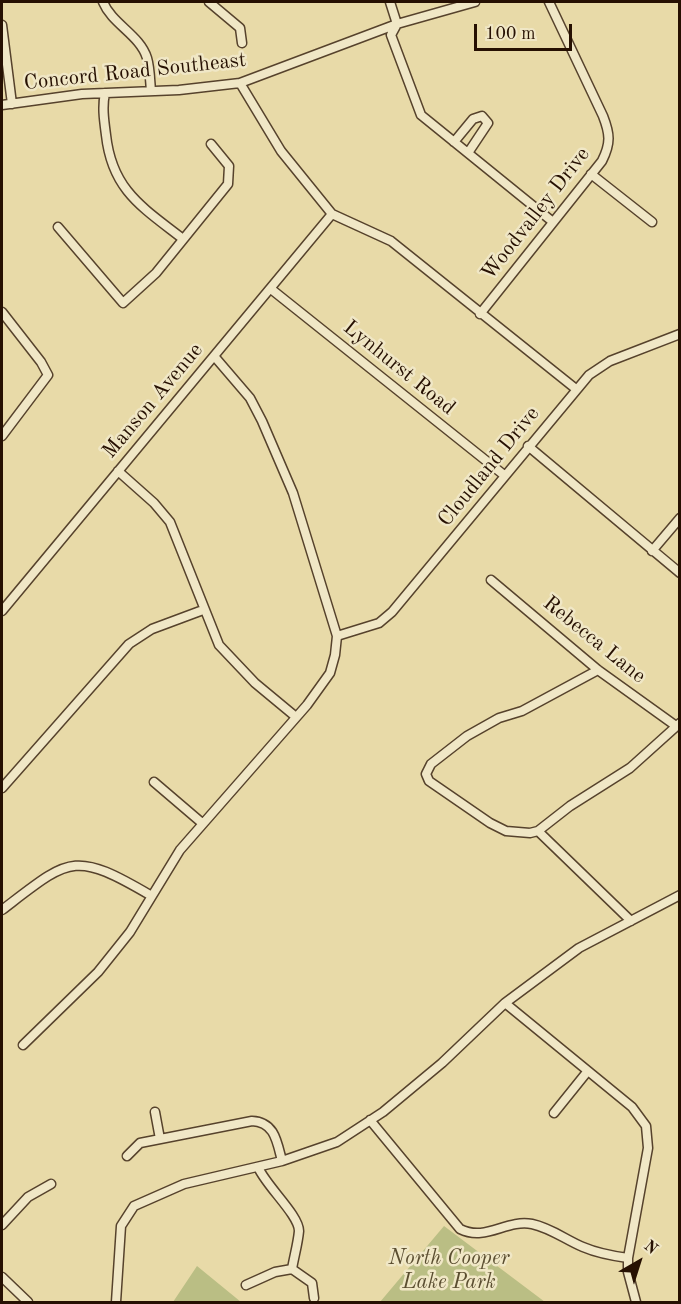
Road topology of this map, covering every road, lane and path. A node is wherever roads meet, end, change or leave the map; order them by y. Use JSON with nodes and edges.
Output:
{"nodes":[{"id":1,"x":103,"y":2,"type":"edge"},
{"id":2,"x":209,"y":2,"type":"edge"},
{"id":3,"x":390,"y":2,"type":"edge"},
{"id":4,"x":475,"y":2,"type":"edge"},
{"id":5,"x":549,"y":2,"type":"edge"},
{"id":6,"x":397,"y":24,"type":"junction"},
{"id":7,"x":2,"y":25,"type":"edge"},
{"id":8,"x":242,"y":43,"type":"dead end"},
{"id":9,"x":240,"y":83,"type":"junction"},
{"id":10,"x":151,"y":91,"type":"junction"},
{"id":11,"x":105,"y":93,"type":"junction"},
{"id":12,"x":12,"y":104,"type":"junction"},
{"id":13,"x":2,"y":105,"type":"edge"},
{"id":14,"x":454,"y":142,"type":"junction"},
{"id":15,"x":211,"y":144,"type":"dead end"},
{"id":16,"x":468,"y":153,"type":"junction"},
{"id":17,"x":591,"y":174,"type":"junction"},
{"id":18,"x":332,"y":214,"type":"junction"},
{"id":19,"x":553,"y":222,"type":"junction"},
{"id":20,"x":652,"y":222,"type":"dead end"},
{"id":21,"x":58,"y":227,"type":"dead end"},
{"id":22,"x":183,"y":239,"type":"junction"},
{"id":23,"x":271,"y":289,"type":"junction"},
{"id":24,"x":2,"y":312,"type":"edge"},
{"id":25,"x":480,"y":314,"type":"junction"},
{"id":26,"x":680,"y":334,"type":"edge"},
{"id":27,"x":214,"y":356,"type":"junction"},
{"id":28,"x":576,"y":390,"type":"junction"},
{"id":29,"x":2,"y":436,"type":"edge"},
{"id":30,"x":528,"y":446,"type":"junction"},
{"id":31,"x":118,"y":471,"type":"junction"},
{"id":32,"x":504,"y":475,"type":"junction"},
{"id":33,"x":680,"y":518,"type":"edge"},
{"id":34,"x":652,"y":551,"type":"junction"},
{"id":35,"x":680,"y":573,"type":"edge"},
{"id":36,"x":491,"y":580,"type":"dead end"},
{"id":37,"x":203,"y":610,"type":"junction"},
{"id":38,"x":2,"y":611,"type":"edge"},
{"id":39,"x":337,"y":636,"type":"junction"},
{"id":40,"x":598,"y":670,"type":"junction"},
{"id":41,"x":296,"y":717,"type":"junction"},
{"id":42,"x":678,"y":724,"type":"edge"},
{"id":43,"x":154,"y":782,"type":"dead end"},
{"id":44,"x":2,"y":788,"type":"edge"},
{"id":45,"x":202,"y":823,"type":"junction"},
{"id":46,"x":538,"y":831,"type":"junction"},
{"id":47,"x":150,"y":895,"type":"junction"},
{"id":48,"x":679,"y":896,"type":"edge"},
{"id":49,"x":2,"y":910,"type":"edge"},
{"id":50,"x":631,"y":921,"type":"junction"},
{"id":51,"x":505,"y":1003,"type":"junction"},
{"id":52,"x":23,"y":1045,"type":"dead end"},
{"id":53,"x":587,"y":1072,"type":"junction"},
{"id":54,"x":155,"y":1112,"type":"dead end"},
{"id":55,"x":554,"y":1113,"type":"dead end"},
{"id":56,"x":370,"y":1120,"type":"junction"},
{"id":57,"x":160,"y":1139,"type":"junction"},
{"id":58,"x":128,"y":1156,"type":"dead end"},
{"id":59,"x":282,"y":1161,"type":"junction"},
{"id":60,"x":258,"y":1167,"type":"junction"},
{"id":61,"x":51,"y":1184,"type":"dead end"},
{"id":62,"x":2,"y":1225,"type":"edge"},
{"id":63,"x":628,"y":1258,"type":"junction"},
{"id":64,"x":292,"y":1269,"type":"junction"},
{"id":65,"x":2,"y":1277,"type":"edge"},
{"id":66,"x":246,"y":1285,"type":"dead end"},
{"id":67,"x":314,"y":1298,"type":"dead end"},
{"id":68,"x":28,"y":1302,"type":"edge"},
{"id":69,"x":116,"y":1302,"type":"edge"},
{"id":70,"x":636,"y":1302,"type":"edge"}],
"edges":[{"from":1,"to":10,"type":"street"},
{"from":2,"to":8,"type":"street"},
{"from":3,"to":6,"type":"street"},
{"from":4,"to":6,"type":"street","name":"Concord Road Southeast"},
{"from":5,"to":17,"type":"street","name":"Woodvalley Drive"},
{"from":6,"to":9,"type":"street","name":"Concord Road Southeast"},
{"from":6,"to":14,"type":"street"},
{"from":7,"to":12,"type":"street"},
{"from":9,"to":10,"type":"street","name":"Concord Road Southeast"},
{"from":9,"to":18,"type":"street"},
{"from":10,"to":11,"type":"street","name":"Concord Road Southeast"},
{"from":11,"to":12,"type":"street","name":"Concord Road Southeast"},
{"from":11,"to":22,"type":"street"},
{"from":12,"to":13,"type":"street","name":"Concord Road Southeast"},
{"from":14,"to":16,"type":"street"},
{"from":14,"to":16,"type":"street"},
{"from":15,"to":22,"type":"street"},
{"from":16,"to":19,"type":"street"},
{"from":17,"to":19,"type":"street","name":"Woodvalley Drive"},
{"from":17,"to":20,"type":"street"},
{"from":18,"to":23,"type":"street","name":"Manson Avenue"},
{"from":18,"to":25,"type":"street"},
{"from":19,"to":25,"type":"street","name":"Woodvalley Drive"},
{"from":21,"to":22,"type":"street"},
{"from":23,"to":27,"type":"street","name":"Manson Avenue"},
{"from":23,"to":32,"type":"street","name":"Lynhurst Road"},
{"from":24,"to":29,"type":"street"},
{"from":25,"to":28,"type":"street"},
{"from":26,"to":28,"type":"street","name":"Cloudland Drive"},
{"from":27,"to":31,"type":"street","name":"Manson Avenue"},
{"from":27,"to":39,"type":"street"},
{"from":28,"to":30,"type":"street","name":"Cloudland Drive"},
{"from":30,"to":32,"type":"street","name":"Cloudland Drive"},
{"from":30,"to":34,"type":"street"},
{"from":31,"to":37,"type":"street"},
{"from":31,"to":38,"type":"street","name":"Manson Avenue"},
{"from":32,"to":39,"type":"street","name":"Cloudland Drive"},
{"from":33,"to":34,"type":"street"},
{"from":34,"to":35,"type":"street"},
{"from":36,"to":40,"type":"street","name":"Rebecca Lane"},
{"from":37,"to":41,"type":"street"},
{"from":37,"to":44,"type":"street"},
{"from":39,"to":41,"type":"street"},
{"from":40,"to":42,"type":"street","name":"Rebecca Lane"},
{"from":40,"to":46,"type":"street"},
{"from":41,"to":45,"type":"street"},
{"from":42,"to":46,"type":"street"},
{"from":43,"to":45,"type":"street"},
{"from":45,"to":47,"type":"street"},
{"from":46,"to":50,"type":"street"},
{"from":47,"to":49,"type":"street"},
{"from":47,"to":52,"type":"street"},
{"from":48,"to":50,"type":"street"},
{"from":50,"to":51,"type":"street"},
{"from":51,"to":53,"type":"street"},
{"from":51,"to":56,"type":"street"},
{"from":53,"to":55,"type":"street"},
{"from":53,"to":63,"type":"street"},
{"from":54,"to":57,"type":"street"},
{"from":56,"to":59,"type":"street"},
{"from":56,"to":63,"type":"street"},
{"from":57,"to":58,"type":"street"},
{"from":57,"to":59,"type":"street"},
{"from":59,"to":60,"type":"street"},
{"from":60,"to":64,"type":"street"},
{"from":60,"to":69,"type":"street"},
{"from":61,"to":62,"type":"street"},
{"from":63,"to":70,"type":"street"},
{"from":64,"to":66,"type":"street"},
{"from":64,"to":67,"type":"street"},
{"from":65,"to":68,"type":"street"}]}
